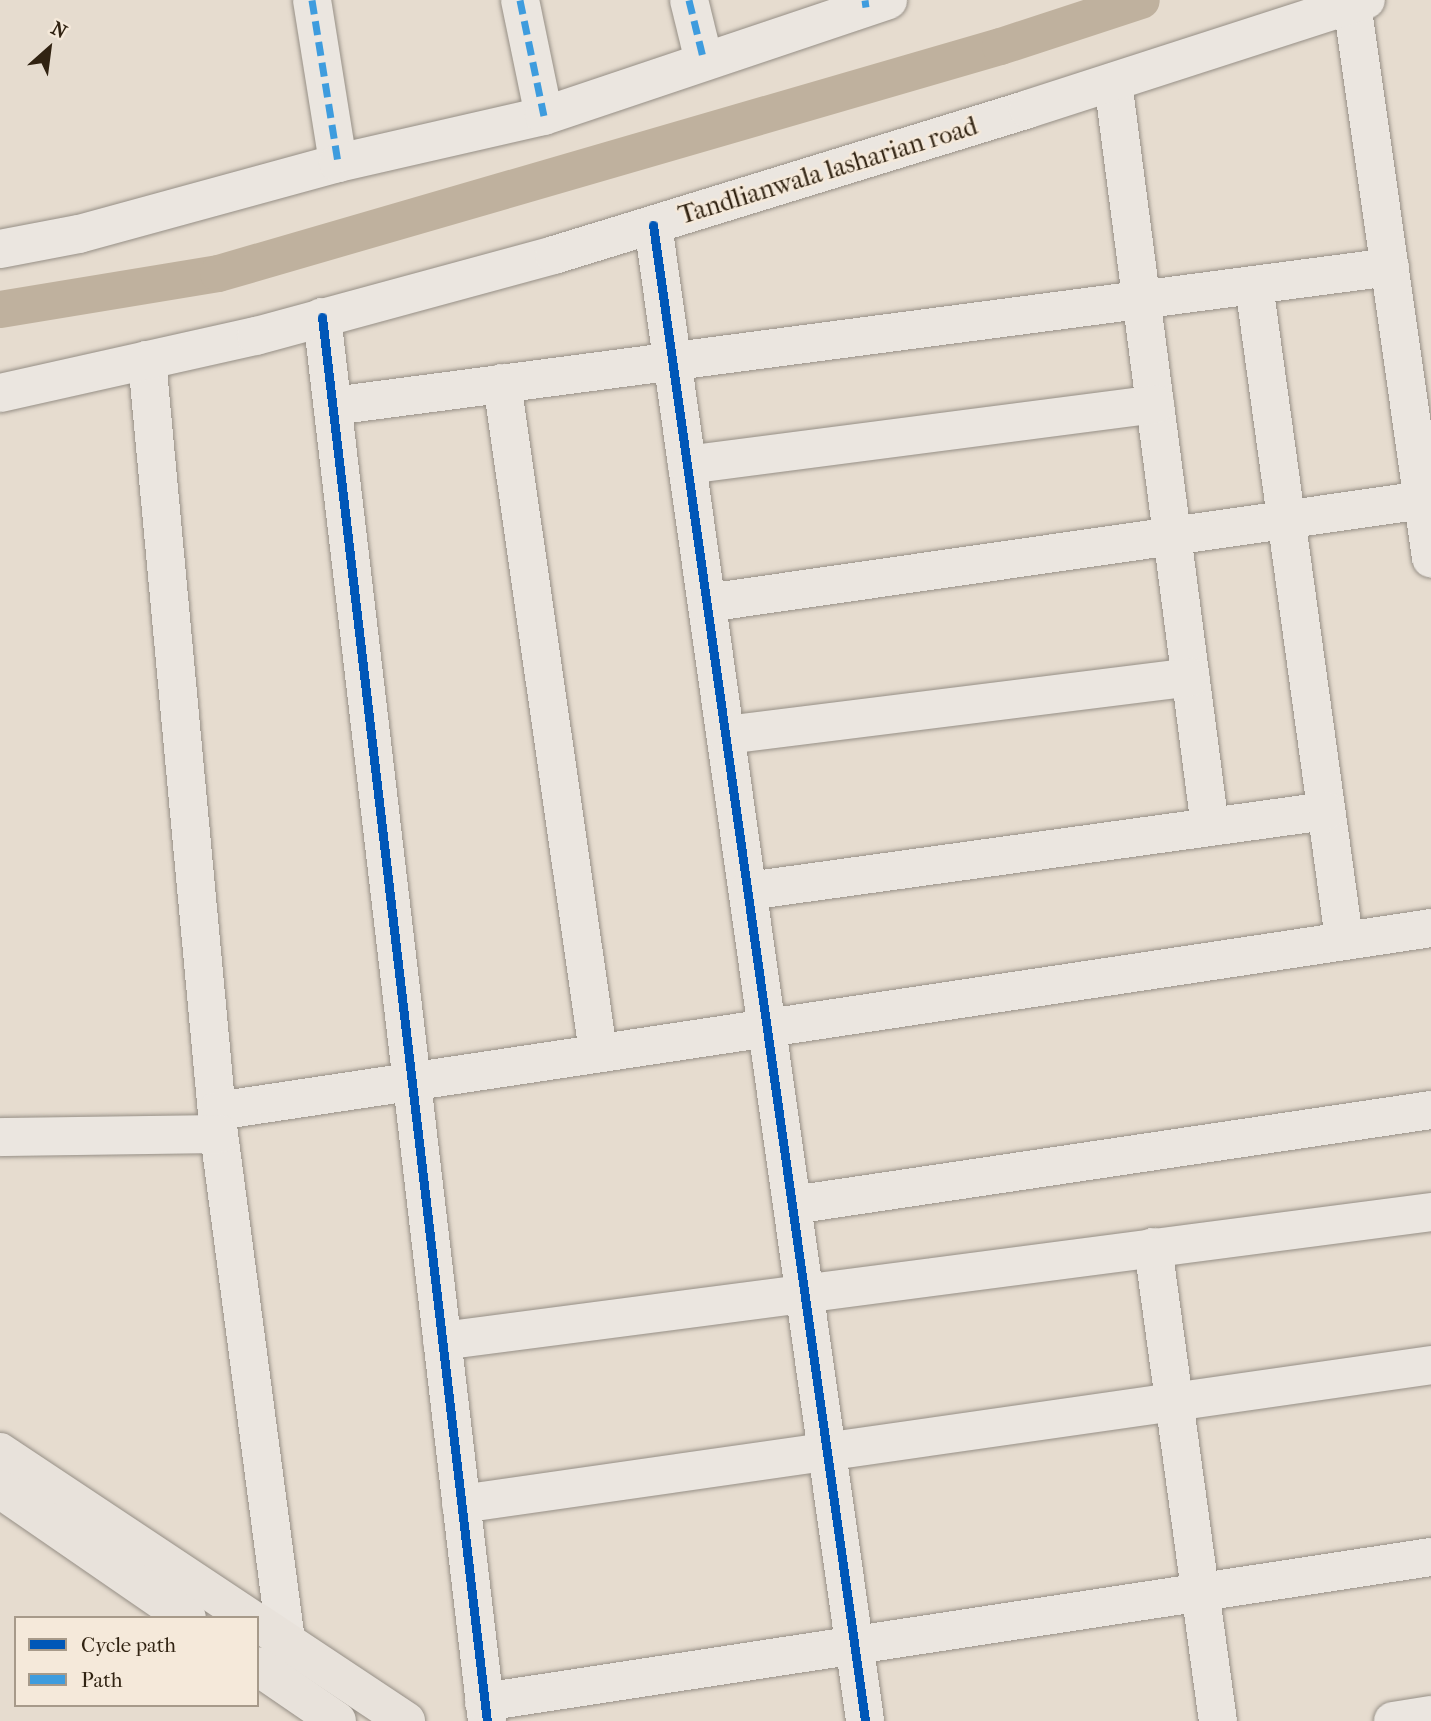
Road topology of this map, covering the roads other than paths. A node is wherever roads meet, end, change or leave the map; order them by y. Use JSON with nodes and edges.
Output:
{"nodes":[{"id":1,"x":312,"y":0,"type":"edge"},
{"id":2,"x":520,"y":0,"type":"edge"},
{"id":3,"x":689,"y":0,"type":"edge"},
{"id":4,"x":873,"y":2,"type":"edge"},
{"id":5,"x":1359,"y":2,"type":"edge"},
{"id":6,"x":704,"y":61,"type":"junction"},
{"id":7,"x":1113,"y":82,"type":"junction"},
{"id":8,"x":544,"y":116,"type":"junction"},
{"id":9,"x":338,"y":163,"type":"junction"},
{"id":10,"x":653,"y":225,"type":"junction"},
{"id":11,"x":0,"y":249,"type":"edge"},
{"id":12,"x":1390,"y":267,"type":"junction"},
{"id":13,"x":1254,"y":285,"type":"junction"},
{"id":14,"x":1141,"y":300,"type":"junction"},
{"id":15,"x":322,"y":317,"type":"junction"},
{"id":16,"x":147,"y":360,"type":"junction"},
{"id":17,"x":672,"y":362,"type":"junction"},
{"id":18,"x":502,"y":383,"type":"junction"},
{"id":19,"x":0,"y":393,"type":"edge"},
{"id":20,"x":1155,"y":404,"type":"junction"},
{"id":21,"x":333,"y":406,"type":"junction"},
{"id":22,"x":687,"y":465,"type":"junction"},
{"id":23,"x":1423,"y":500,"type":"junction"},
{"id":24,"x":1286,"y":520,"type":"junction"},
{"id":25,"x":1172,"y":537,"type":"junction"},
{"id":26,"x":1431,"y":558,"type":"edge"},
{"id":27,"x":707,"y":603,"type":"junction"},
{"id":28,"x":1190,"y":677,"type":"junction"},
{"id":29,"x":726,"y":735,"type":"junction"},
{"id":30,"x":1326,"y":811,"type":"junction"},
{"id":31,"x":1210,"y":827,"type":"junction"},
{"id":32,"x":748,"y":891,"type":"junction"},
{"id":33,"x":1431,"y":928,"type":"edge"},
{"id":34,"x":1344,"y":939,"type":"junction"},
{"id":35,"x":767,"y":1027,"type":"junction"},
{"id":36,"x":598,"y":1052,"type":"junction"},
{"id":37,"x":412,"y":1081,"type":"junction"},
{"id":38,"x":1431,"y":1110,"type":"edge"},
{"id":39,"x":218,"y":1122,"type":"junction"},
{"id":40,"x":0,"y":1137,"type":"edge"},
{"id":41,"x":793,"y":1205,"type":"junction"},
{"id":42,"x":1431,"y":1212,"type":"edge"},
{"id":43,"x":1153,"y":1248,"type":"junction"},
{"id":44,"x":805,"y":1294,"type":"junction"},
{"id":45,"x":442,"y":1341,"type":"junction"},
{"id":46,"x":1431,"y":1365,"type":"edge"},
{"id":47,"x":1174,"y":1401,"type":"junction"},
{"id":48,"x":827,"y":1451,"type":"junction"},
{"id":49,"x":0,"y":1452,"type":"edge"},
{"id":50,"x":0,"y":1489,"type":"edge"},
{"id":51,"x":461,"y":1504,"type":"junction"},
{"id":52,"x":51,"y":1505,"type":"junction"},
{"id":53,"x":1431,"y":1557,"type":"edge"},
{"id":54,"x":1200,"y":1592,"type":"junction"},
{"id":55,"x":185,"y":1616,"type":"edge"},
{"id":56,"x":246,"y":1616,"type":"edge"},
{"id":57,"x":272,"y":1632,"type":"edge"},
{"id":58,"x":855,"y":1645,"type":"junction"},
{"id":59,"x":259,"y":1667,"type":"edge"},
{"id":60,"x":486,"y":1712,"type":"edge"},
{"id":61,"x":1431,"y":1715,"type":"edge"},
{"id":62,"x":337,"y":1721,"type":"edge"},
{"id":63,"x":405,"y":1721,"type":"edge"},
{"id":64,"x":865,"y":1721,"type":"edge"},
{"id":65,"x":1219,"y":1721,"type":"edge"},
{"id":66,"x":1393,"y":1721,"type":"edge"}],
"edges":[{"from":1,"to":9,"type":"street"},
{"from":2,"to":8,"type":"street"},
{"from":3,"to":6,"type":"street"},
{"from":4,"to":6,"type":"street"},
{"from":5,"to":7,"type":"street","name":"Tandlianwala lasharian road"},
{"from":5,"to":12,"type":"street"},
{"from":6,"to":8,"type":"street"},
{"from":7,"to":10,"type":"street","name":"Tandlianwala lasharian road"},
{"from":7,"to":14,"type":"street"},
{"from":8,"to":9,"type":"street"},
{"from":9,"to":11,"type":"street"},
{"from":10,"to":15,"type":"street","name":"Tandlianwala lasharian road"},
{"from":10,"to":17,"type":"street"},
{"from":12,"to":13,"type":"street"},
{"from":12,"to":23,"type":"street"},
{"from":13,"to":14,"type":"street"},
{"from":13,"to":24,"type":"street"},
{"from":14,"to":17,"type":"street"},
{"from":14,"to":20,"type":"street"},
{"from":15,"to":16,"type":"street","name":"Tandlianwala lasharian road"},
{"from":15,"to":21,"type":"street"},
{"from":16,"to":19,"type":"street","name":"Tandlianwala lasharian road"},
{"from":16,"to":39,"type":"street"},
{"from":17,"to":18,"type":"street"},
{"from":17,"to":22,"type":"street"},
{"from":18,"to":21,"type":"street"},
{"from":18,"to":36,"type":"street"},
{"from":20,"to":22,"type":"street"},
{"from":20,"to":25,"type":"street"},
{"from":21,"to":37,"type":"street"},
{"from":22,"to":27,"type":"street"},
{"from":23,"to":24,"type":"street"},
{"from":23,"to":26,"type":"street"},
{"from":24,"to":25,"type":"street"},
{"from":24,"to":30,"type":"street"},
{"from":25,"to":27,"type":"street"},
{"from":25,"to":28,"type":"street"},
{"from":27,"to":29,"type":"street"},
{"from":28,"to":29,"type":"street"},
{"from":28,"to":31,"type":"street"},
{"from":29,"to":32,"type":"street"},
{"from":30,"to":31,"type":"street"},
{"from":30,"to":34,"type":"street"},
{"from":31,"to":32,"type":"street"},
{"from":32,"to":35,"type":"street"},
{"from":33,"to":34,"type":"street"},
{"from":34,"to":35,"type":"street"},
{"from":35,"to":36,"type":"street"},
{"from":35,"to":41,"type":"street"},
{"from":36,"to":37,"type":"street"},
{"from":37,"to":39,"type":"street"},
{"from":37,"to":45,"type":"street"},
{"from":38,"to":41,"type":"street"},
{"from":39,"to":40,"type":"street"},
{"from":39,"to":57,"type":"street"},
{"from":41,"to":44,"type":"street"},
{"from":42,"to":43,"type":"street"},
{"from":43,"to":44,"type":"street"},
{"from":43,"to":47,"type":"street"},
{"from":44,"to":45,"type":"street"},
{"from":44,"to":48,"type":"street"},
{"from":45,"to":51,"type":"street"},
{"from":46,"to":47,"type":"street"},
{"from":47,"to":48,"type":"street"},
{"from":47,"to":54,"type":"street"},
{"from":48,"to":51,"type":"street"},
{"from":48,"to":58,"type":"street"},
{"from":49,"to":52,"type":"main road"},
{"from":50,"to":52,"type":"main road"},
{"from":51,"to":60,"type":"street"},
{"from":52,"to":55,"type":"main road"},
{"from":52,"to":56,"type":"main road"},
{"from":53,"to":54,"type":"street"},
{"from":54,"to":58,"type":"street"},
{"from":54,"to":65,"type":"street"},
{"from":57,"to":63,"type":"main road"},
{"from":58,"to":60,"type":"street"},
{"from":58,"to":64,"type":"street"},
{"from":59,"to":62,"type":"main road"},
{"from":61,"to":66,"type":"street"}]}
